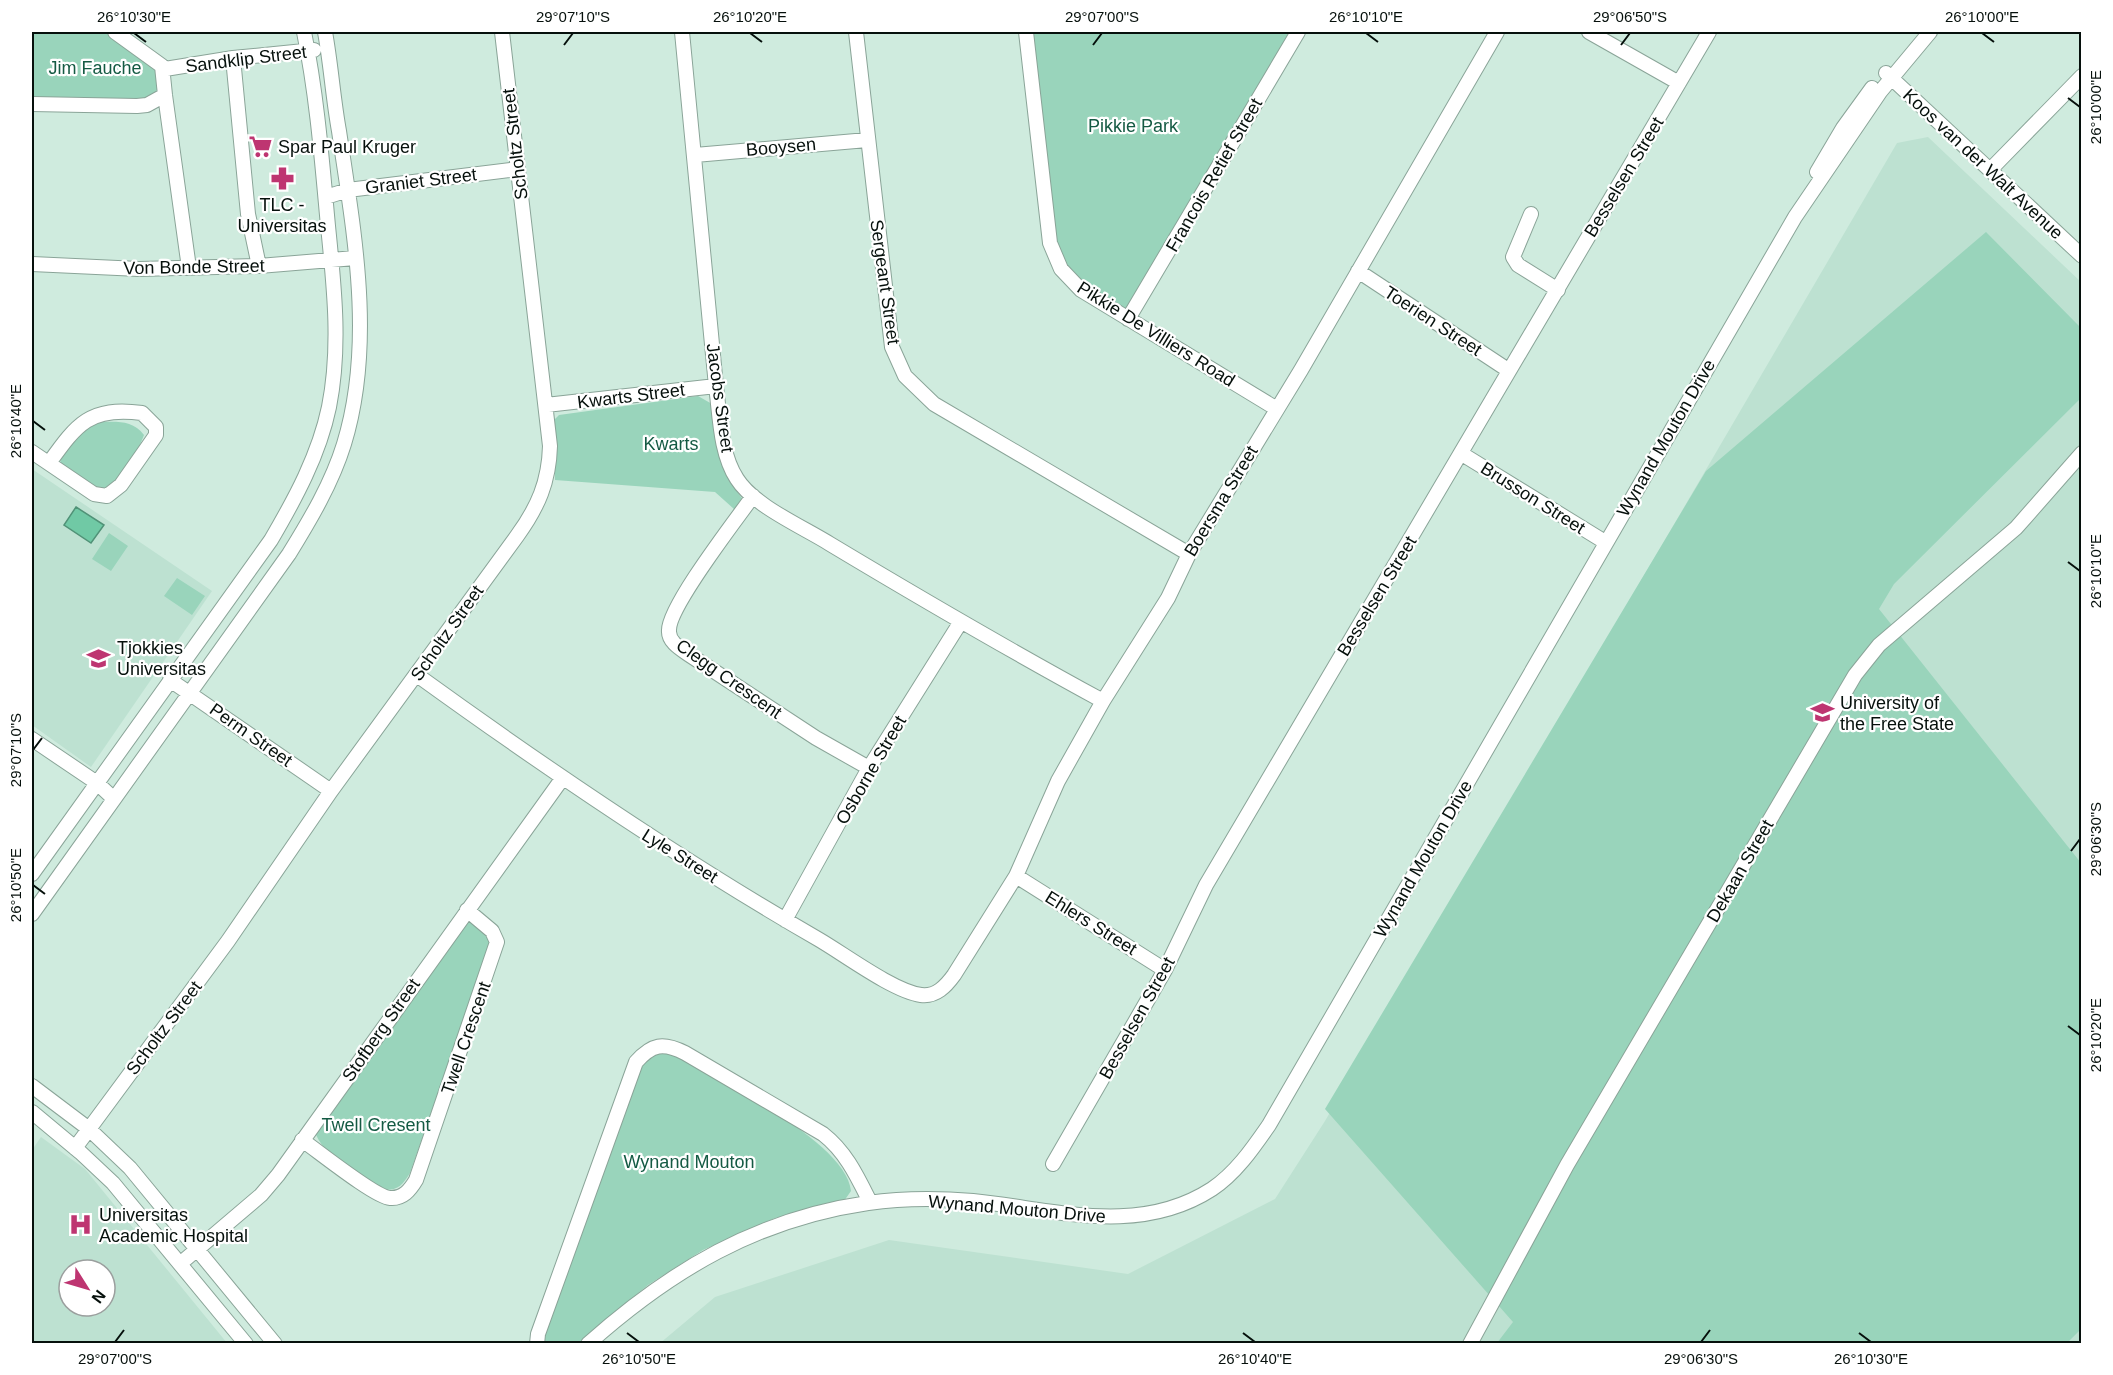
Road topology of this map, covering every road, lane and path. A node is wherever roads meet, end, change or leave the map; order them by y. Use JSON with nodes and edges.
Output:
{"nodes":[{"id":1,"x":115,"y":32,"type":"edge"},
{"id":2,"x":304,"y":32,"type":"edge"},
{"id":3,"x":325,"y":32,"type":"edge"},
{"id":4,"x":502,"y":32,"type":"edge"},
{"id":5,"x":682,"y":32,"type":"edge"},
{"id":6,"x":856,"y":32,"type":"edge"},
{"id":7,"x":1026,"y":32,"type":"edge"},
{"id":8,"x":1298,"y":32,"type":"edge"},
{"id":9,"x":1497,"y":32,"type":"edge"},
{"id":10,"x":1589,"y":32,"type":"edge"},
{"id":11,"x":1709,"y":32,"type":"edge"},
{"id":12,"x":1919,"y":32,"type":"edge"},
{"id":13,"x":1930,"y":32,"type":"edge"},
{"id":14,"x":328,"y":46,"type":"junction"},
{"id":15,"x":308,"y":52,"type":"junction"},
{"id":16,"x":233,"y":58,"type":"junction"},
{"id":17,"x":165,"y":69,"type":"junction"},
{"id":18,"x":1888,"y":74,"type":"junction"},
{"id":19,"x":2082,"y":76,"type":"edge"},
{"id":20,"x":1679,"y":83,"type":"junction"},
{"id":21,"x":1881,"y":90,"type":"junction"},
{"id":22,"x":1909,"y":93,"type":"junction"},
{"id":23,"x":165,"y":95,"type":"junction"},
{"id":24,"x":32,"y":104,"type":"edge"},
{"id":25,"x":1850,"y":128,"type":"junction"},
{"id":26,"x":867,"y":140,"type":"junction"},
{"id":27,"x":696,"y":155,"type":"junction"},
{"id":28,"x":518,"y":169,"type":"junction"},
{"id":29,"x":1991,"y":169,"type":"junction"},
{"id":30,"x":348,"y":190,"type":"junction"},
{"id":31,"x":326,"y":197,"type":"junction"},
{"id":32,"x":1531,"y":214,"type":"dead end"},
{"id":33,"x":2082,"y":256,"type":"edge"},
{"id":34,"x":355,"y":258,"type":"junction"},
{"id":35,"x":333,"y":261,"type":"junction"},
{"id":36,"x":32,"y":264,"type":"edge"},
{"id":37,"x":259,"y":266,"type":"junction"},
{"id":38,"x":189,"y":268,"type":"junction"},
{"id":39,"x":1358,"y":271,"type":"junction"},
{"id":40,"x":1558,"y":290,"type":"junction"},
{"id":41,"x":1128,"y":319,"type":"junction"},
{"id":42,"x":1508,"y":370,"type":"junction"},
{"id":43,"x":716,"y":386,"type":"junction"},
{"id":44,"x":546,"y":405,"type":"junction"},
{"id":45,"x":1277,"y":409,"type":"junction"},
{"id":46,"x":32,"y":452,"type":"edge"},
{"id":47,"x":2082,"y":453,"type":"edge"},
{"id":48,"x":1462,"y":454,"type":"junction"},
{"id":49,"x":314,"y":456,"type":"junction"},
{"id":50,"x":49,"y":464,"type":"junction"},
{"id":51,"x":336,"y":464,"type":"junction"},
{"id":52,"x":753,"y":496,"type":"junction"},
{"id":53,"x":1605,"y":542,"type":"junction"},
{"id":54,"x":1189,"y":554,"type":"junction"},
{"id":55,"x":960,"y":623,"type":"junction"},
{"id":56,"x":417,"y":675,"type":"junction"},
{"id":57,"x":170,"y":680,"type":"junction"},
{"id":58,"x":190,"y":694,"type":"junction"},
{"id":59,"x":1103,"y":702,"type":"junction"},
{"id":60,"x":32,"y":739,"type":"edge"},
{"id":61,"x":869,"y":768,"type":"junction"},
{"id":62,"x":562,"y":779,"type":"junction"},
{"id":63,"x":97,"y":783,"type":"junction"},
{"id":64,"x":331,"y":791,"type":"junction"},
{"id":65,"x":114,"y":799,"type":"junction"},
{"id":66,"x":32,"y":874,"type":"edge"},
{"id":67,"x":1016,"y":876,"type":"junction"},
{"id":68,"x":467,"y":910,"type":"junction"},
{"id":69,"x":32,"y":914,"type":"edge"},
{"id":70,"x":785,"y":920,"type":"junction"},
{"id":71,"x":1165,"y":970,"type":"junction"},
{"id":72,"x":954,"y":975,"type":"joint"},
{"id":73,"x":32,"y":1086,"type":"edge"},
{"id":74,"x":32,"y":1112,"type":"edge"},
{"id":75,"x":89,"y":1129,"type":"junction"},
{"id":76,"x":302,"y":1140,"type":"junction"},
{"id":77,"x":75,"y":1148,"type":"junction"},
{"id":78,"x":1053,"y":1164,"type":"dead end"},
{"id":79,"x":870,"y":1202,"type":"junction"},
{"id":80,"x":197,"y":1248,"type":"junction"},
{"id":81,"x":181,"y":1263,"type":"junction"},
{"id":82,"x":246,"y":1344,"type":"edge"},
{"id":83,"x":275,"y":1344,"type":"edge"},
{"id":84,"x":537,"y":1344,"type":"edge"},
{"id":85,"x":588,"y":1344,"type":"edge"},
{"id":86,"x":1470,"y":1344,"type":"edge"}],
"edges":[{"from":1,"to":17,"type":"street"},
{"from":2,"to":15,"type":"street"},
{"from":3,"to":14,"type":"street"},
{"from":4,"to":28,"type":"street","name":"Scholtz Street"},
{"from":5,"to":27,"type":"street","name":"Jacobs Street"},
{"from":6,"to":26,"type":"street","name":"Sergeant Street"},
{"from":7,"to":41,"type":"street","name":"Pikkie De Villiers Road"},
{"from":8,"to":41,"type":"street","name":"Francois Retief Street"},
{"from":9,"to":39,"type":"street","name":"Boersma Street"},
{"from":10,"to":20,"type":"street"},
{"from":11,"to":20,"type":"street","name":"Besselsen Street"},
{"from":12,"to":18,"type":"street","name":"Wynand Mouton Drive"},
{"from":13,"to":18,"type":"street","name":"Wynand Mouton Drive"},
{"from":14,"to":15,"type":"street","name":"Sandklip Street"},
{"from":14,"to":30,"type":"street"},
{"from":15,"to":16,"type":"street","name":"Sandklip Street"},
{"from":15,"to":31,"type":"street"},
{"from":16,"to":17,"type":"street","name":"Sandklip Street"},
{"from":16,"to":37,"type":"street"},
{"from":17,"to":23,"type":"street"},
{"from":18,"to":21,"type":"street","name":"Wynand Mouton Drive"},
{"from":18,"to":22,"type":"street","name":"Koos van der Walt Avenue"},
{"from":18,"to":25,"type":"street","name":"Wynand Mouton Drive"},
{"from":19,"to":29,"type":"street"},
{"from":20,"to":40,"type":"street","name":"Besselsen Street"},
{"from":21,"to":22,"type":"street"},
{"from":21,"to":25,"type":"street","name":"Wynand Mouton Drive"},
{"from":22,"to":29,"type":"street","name":"Koos van der Walt Avenue"},
{"from":23,"to":24,"type":"street"},
{"from":23,"to":38,"type":"street"},
{"from":25,"to":53,"type":"street","name":"Wynand Mouton Drive"},
{"from":26,"to":27,"type":"street","name":"Booysen"},
{"from":26,"to":54,"type":"street","name":"Sergeant Street"},
{"from":27,"to":43,"type":"street","name":"Jacobs Street"},
{"from":28,"to":30,"type":"street","name":"Graniet Street"},
{"from":28,"to":44,"type":"street","name":"Scholtz Street"},
{"from":29,"to":33,"type":"street","name":"Koos van der Walt Avenue"},
{"from":30,"to":31,"type":"street","name":"Graniet Street"},
{"from":30,"to":34,"type":"street"},
{"from":31,"to":35,"type":"street"},
{"from":32,"to":40,"type":"street"},
{"from":34,"to":35,"type":"street","name":"Von Bonde Street"},
{"from":34,"to":51,"type":"street"},
{"from":35,"to":37,"type":"street","name":"Von Bonde Street"},
{"from":35,"to":49,"type":"street"},
{"from":36,"to":38,"type":"street","name":"Von Bonde Street"},
{"from":37,"to":38,"type":"street","name":"Von Bonde Street"},
{"from":39,"to":42,"type":"street","name":"Toerien Street"},
{"from":39,"to":45,"type":"street","name":"Boersma Street"},
{"from":40,"to":42,"type":"street","name":"Besselsen Street"},
{"from":41,"to":45,"type":"street","name":"Pikkie De Villiers Road"},
{"from":42,"to":48,"type":"street","name":"Besselsen Street"},
{"from":43,"to":44,"type":"street","name":"Kwarts Street"},
{"from":43,"to":52,"type":"street","name":"Jacobs Street"},
{"from":44,"to":56,"type":"street","name":"Scholtz Street"},
{"from":45,"to":54,"type":"street","name":"Boersma Street"},
{"from":46,"to":50,"type":"street"},
{"from":47,"to":86,"type":"street","name":"Dekaan Street"},
{"from":48,"to":53,"type":"street","name":"Brusson Street"},
{"from":48,"to":71,"type":"street","name":"Besselsen Street"},
{"from":49,"to":51,"type":"street"},
{"from":49,"to":57,"type":"street"},
{"from":50,"to":50,"type":"street"},
{"from":51,"to":58,"type":"street"},
{"from":52,"to":55,"type":"street","name":"Jacobs Street"},
{"from":52,"to":61,"type":"street","name":"Clegg Crescent"},
{"from":53,"to":79,"type":"street","name":"Wynand Mouton Drive"},
{"from":54,"to":59,"type":"street","name":"Boersma Street"},
{"from":55,"to":59,"type":"street","name":"Jacobs Street"},
{"from":55,"to":61,"type":"street","name":"Osborne Street"},
{"from":56,"to":62,"type":"street","name":"Lyle Street"},
{"from":56,"to":64,"type":"street","name":"Scholtz Street"},
{"from":57,"to":58,"type":"street","name":"Perm Street"},
{"from":57,"to":63,"type":"street"},
{"from":58,"to":64,"type":"street","name":"Perm Street"},
{"from":58,"to":65,"type":"street"},
{"from":59,"to":67,"type":"street","name":"Boersma Street"},
{"from":60,"to":63,"type":"street"},
{"from":61,"to":70,"type":"street","name":"Osborne Street"},
{"from":62,"to":68,"type":"street","name":"Stofberg Street"},
{"from":62,"to":70,"type":"street","name":"Lyle Street"},
{"from":63,"to":65,"type":"street"},
{"from":63,"to":66,"type":"street"},
{"from":64,"to":75,"type":"street","name":"Scholtz Street"},
{"from":65,"to":69,"type":"street"},
{"from":67,"to":71,"type":"street","name":"Ehlers Street"},
{"from":67,"to":72,"type":"street","name":"Boersma Street"},
{"from":68,"to":76,"type":"street","name":"Stofberg Street"},
{"from":68,"to":76,"type":"street","name":"Twell Crescent"},
{"from":70,"to":72,"type":"street","name":"Lyle Street"},
{"from":71,"to":78,"type":"street","name":"Besselsen Street"},
{"from":73,"to":75,"type":"street"},
{"from":74,"to":77,"type":"street"},
{"from":75,"to":77,"type":"street","name":"Scholtz Street"},
{"from":75,"to":80,"type":"street"},
{"from":76,"to":80,"type":"street","name":"Stofberg Street"},
{"from":77,"to":81,"type":"street"},
{"from":79,"to":84,"type":"street"},
{"from":79,"to":85,"type":"street","name":"Wynand Mouton Drive"},
{"from":80,"to":81,"type":"street","name":"Stofberg Street"},
{"from":80,"to":83,"type":"street"},
{"from":81,"to":82,"type":"street"}]}
